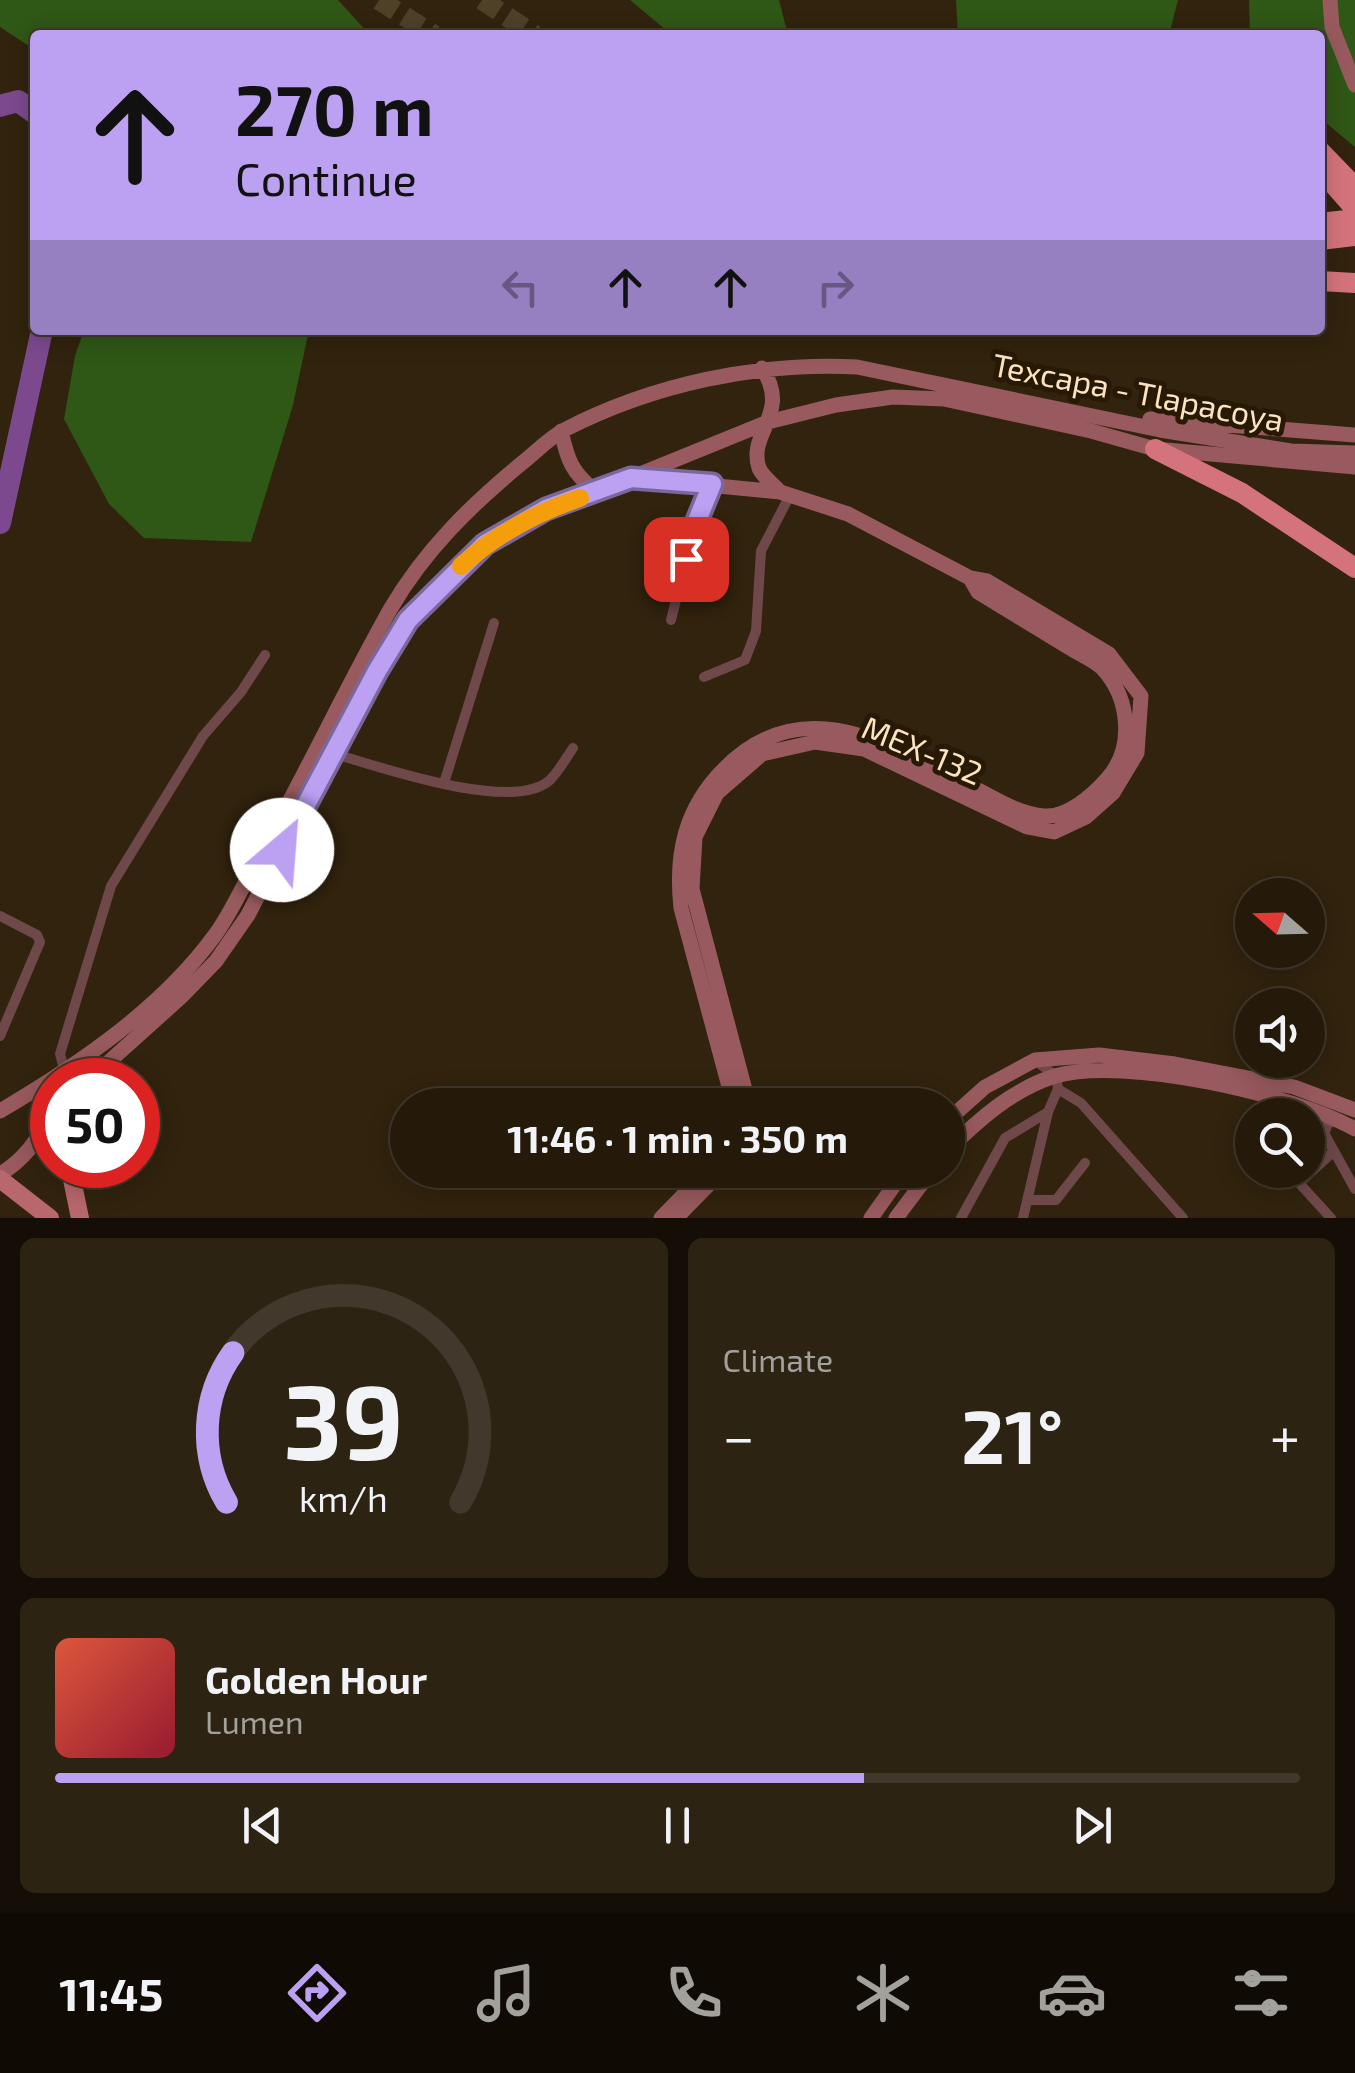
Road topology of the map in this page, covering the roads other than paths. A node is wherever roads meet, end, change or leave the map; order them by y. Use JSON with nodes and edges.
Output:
{"nodes":[{"id":1,"x":1330,"y":0,"type":"edge"},
{"id":2,"x":1355,"y":84,"type":"edge"},
{"id":3,"x":1325,"y":164,"type":"edge"},
{"id":4,"x":1325,"y":164,"type":"edge"},
{"id":5,"x":1355,"y":187,"type":"edge"},
{"id":6,"x":1355,"y":209,"type":"edge"},
{"id":7,"x":1355,"y":219,"type":"edge"},
{"id":8,"x":1325,"y":222,"type":"edge"},
{"id":9,"x":1355,"y":236,"type":"edge"},
{"id":10,"x":1325,"y":239,"type":"edge"},
{"id":11,"x":1325,"y":281,"type":"edge"},
{"id":12,"x":1355,"y":284,"type":"edge"},
{"id":13,"x":762,"y":368,"type":"junction"},
{"id":14,"x":1102,"y":416,"type":"junction"},
{"id":15,"x":768,"y":422,"type":"junction"},
{"id":16,"x":561,"y":432,"type":"junction"},
{"id":17,"x":1355,"y":436,"type":"edge"},
{"id":18,"x":1155,"y":449,"type":"junction"},
{"id":19,"x":1355,"y":453,"type":"edge"},
{"id":20,"x":1355,"y":467,"type":"edge"},
{"id":21,"x":631,"y":478,"type":"junction"},
{"id":22,"x":712,"y":484,"type":"junction"},
{"id":23,"x":596,"y":492,"type":"junction"},
{"id":24,"x":785,"y":494,"type":"junction"},
{"id":25,"x":1355,"y":568,"type":"edge"},
{"id":26,"x":970,"y":578,"type":"junction"},
{"id":27,"x":671,"y":620,"type":"dead end"},
{"id":28,"x":494,"y":623,"type":"dead end"},
{"id":29,"x":264,"y":655,"type":"dead end"},
{"id":30,"x":704,"y":677,"type":"dead end"},
{"id":31,"x":573,"y":748,"type":"dead end"},
{"id":32,"x":332,"y":754,"type":"junction"},
{"id":33,"x":444,"y":784,"type":"junction"},
{"id":34,"x":0,"y":916,"type":"edge"},
{"id":35,"x":0,"y":1036,"type":"edge"},
{"id":36,"x":62,"y":1058,"type":"edge"},
{"id":37,"x":89,"y":1058,"type":"edge"},
{"id":38,"x":113,"y":1058,"type":"edge"},
{"id":39,"x":1035,"y":1060,"type":"junction"},
{"id":40,"x":1057,"y":1083,"type":"junction"},
{"id":41,"x":729,"y":1088,"type":"edge"},
{"id":42,"x":744,"y":1088,"type":"edge"},
{"id":43,"x":30,"y":1096,"type":"edge"},
{"id":44,"x":965,"y":1105,"type":"edge"},
{"id":45,"x":1355,"y":1110,"type":"edge"},
{"id":46,"x":0,"y":1111,"type":"edge"},
{"id":47,"x":1048,"y":1112,"type":"junction"},
{"id":48,"x":1332,"y":1116,"type":"junction"},
{"id":49,"x":1355,"y":1129,"type":"edge"},
{"id":50,"x":965,"y":1133,"type":"edge"},
{"id":51,"x":30,"y":1151,"type":"edge"},
{"id":52,"x":1334,"y":1151,"type":"junction"},
{"id":53,"x":1086,"y":1163,"type":"dead end"},
{"id":54,"x":0,"y":1176,"type":"edge"},
{"id":55,"x":74,"y":1188,"type":"edge"},
{"id":56,"x":690,"y":1188,"type":"edge"},
{"id":57,"x":705,"y":1188,"type":"edge"},
{"id":58,"x":892,"y":1188,"type":"edge"},
{"id":59,"x":918,"y":1188,"type":"edge"},
{"id":60,"x":1355,"y":1190,"type":"edge"},
{"id":61,"x":1029,"y":1200,"type":"junction"},
{"id":62,"x":1177,"y":1216,"type":"edge"},
{"id":63,"x":50,"y":1218,"type":"edge"},
{"id":64,"x":80,"y":1218,"type":"edge"},
{"id":65,"x":661,"y":1218,"type":"edge"},
{"id":66,"x":676,"y":1218,"type":"edge"},
{"id":67,"x":871,"y":1218,"type":"edge"},
{"id":68,"x":896,"y":1218,"type":"edge"},
{"id":69,"x":961,"y":1218,"type":"edge"},
{"id":70,"x":1023,"y":1218,"type":"edge"},
{"id":71,"x":1331,"y":1218,"type":"edge"}],
"edges":[{"from":1,"to":2,"type":"main road"},
{"from":3,"to":5,"type":"highway"},
{"from":4,"to":6,"type":"highway"},
{"from":7,"to":8,"type":"highway"},
{"from":9,"to":10,"type":"highway"},
{"from":11,"to":12,"type":"highway"},
{"from":13,"to":14,"type":"main road","name":"Texcapa - Tlapacoya"},
{"from":13,"to":15,"type":"main road"},
{"from":13,"to":16,"type":"main road","name":"Texcapa - Tlapacoya"},
{"from":14,"to":17,"type":"main road"},
{"from":14,"to":19,"type":"main road","name":"Texcapa - Tlapacoya"},
{"from":15,"to":18,"type":"main road","name":"Texcapa - Tlapacoya"},
{"from":15,"to":21,"type":"main road","name":"Texcapa - Tlapacoya"},
{"from":15,"to":24,"type":"main road"},
{"from":16,"to":23,"type":"main road"},
{"from":16,"to":37,"type":"main road","name":"Texcapa - Tlapacoya"},
{"from":18,"to":20,"type":"main road","name":"Texcapa - Tlapacoya"},
{"from":18,"to":25,"type":"highway"},
{"from":21,"to":22,"type":"main road","name":"MEX-132"},
{"from":21,"to":23,"type":"main road","name":"Texcapa - Tlapacoya"},
{"from":22,"to":24,"type":"main road","name":"MEX-132"},
{"from":22,"to":27,"type":"street"},
{"from":23,"to":32,"type":"main road","name":"Texcapa - Tlapacoya"},
{"from":24,"to":26,"type":"main road","name":"MEX-132"},
{"from":24,"to":30,"type":"street"},
{"from":26,"to":41,"type":"main road","name":"MEX-132"},
{"from":26,"to":42,"type":"main road","name":"MEX-132"},
{"from":28,"to":33,"type":"street"},
{"from":29,"to":36,"type":"street"},
{"from":31,"to":33,"type":"street"},
{"from":32,"to":33,"type":"street"},
{"from":32,"to":38,"type":"main road","name":"Texcapa - Tlapacoya"},
{"from":34,"to":35,"type":"street"},
{"from":39,"to":40,"type":"street"},
{"from":39,"to":44,"type":"main road"},
{"from":39,"to":45,"type":"main road"},
{"from":40,"to":47,"type":"street"},
{"from":40,"to":48,"type":"main road"},
{"from":40,"to":50,"type":"main road"},
{"from":40,"to":62,"type":"street"},
{"from":43,"to":46,"type":"main road","name":"Texcapa - Tlapacoya"},
{"from":47,"to":61,"type":"street"},
{"from":47,"to":69,"type":"street"},
{"from":48,"to":49,"type":"main road"},
{"from":48,"to":52,"type":"street"},
{"from":51,"to":54,"type":"main road"},
{"from":52,"to":60,"type":"street"},
{"from":52,"to":71,"type":"street"},
{"from":53,"to":61,"type":"street"},
{"from":54,"to":63,"type":"main road"},
{"from":55,"to":64,"type":"main road"},
{"from":56,"to":65,"type":"main road"},
{"from":57,"to":66,"type":"main road"},
{"from":58,"to":67,"type":"main road"},
{"from":59,"to":68,"type":"main road"},
{"from":61,"to":70,"type":"street"}]}
